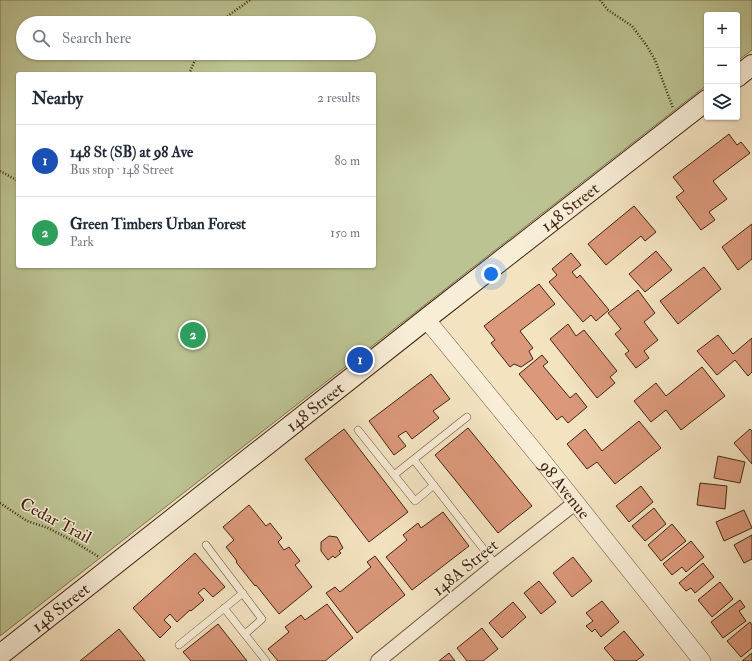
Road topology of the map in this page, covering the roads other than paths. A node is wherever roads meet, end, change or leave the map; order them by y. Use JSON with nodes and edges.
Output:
{"nodes":[{"id":1,"x":752,"y":65,"type":"edge"},
{"id":2,"x":740,"y":75,"type":"edge"},
{"id":3,"x":704,"y":102,"type":"edge"},
{"id":4,"x":426,"y":319,"type":"junction"},
{"id":5,"x":467,"y":417,"type":"dead end"},
{"id":6,"x":358,"y":430,"type":"dead end"},
{"id":7,"x":414,"y":460,"type":"junction"},
{"id":8,"x":394,"y":475,"type":"junction"},
{"id":9,"x":434,"y":485,"type":"junction"},
{"id":10,"x":575,"y":504,"type":"junction"},
{"id":11,"x":206,"y":545,"type":"dead end"},
{"id":12,"x":496,"y":565,"type":"junction"},
{"id":13,"x":242,"y":593,"type":"junction"},
{"id":14,"x":224,"y":608,"type":"junction"},
{"id":15,"x":245,"y":634,"type":"junction"},
{"id":16,"x":178,"y":645,"type":"dead end"},
{"id":17,"x":0,"y":655,"type":"edge"},
{"id":18,"x":266,"y":661,"type":"edge"},
{"id":19,"x":378,"y":661,"type":"edge"},
{"id":20,"x":702,"y":661,"type":"edge"}],
"edges":[{"from":1,"to":2,"type":"main road"},
{"from":3,"to":4,"type":"main road","name":"148 Street"},
{"from":4,"to":10,"type":"street","name":"98 Avenue"},
{"from":4,"to":17,"type":"main road","name":"148 Street"},
{"from":5,"to":7,"type":"lane"},
{"from":6,"to":8,"type":"lane"},
{"from":7,"to":8,"type":"lane"},
{"from":7,"to":9,"type":"lane"},
{"from":8,"to":9,"type":"lane"},
{"from":9,"to":12,"type":"lane"},
{"from":10,"to":12,"type":"street","name":"148A Street"},
{"from":10,"to":20,"type":"street","name":"98 Avenue"},
{"from":11,"to":13,"type":"lane"},
{"from":12,"to":19,"type":"street","name":"148A Street"},
{"from":13,"to":14,"type":"lane"},
{"from":13,"to":15,"type":"lane"},
{"from":14,"to":15,"type":"lane"},
{"from":14,"to":16,"type":"lane"},
{"from":15,"to":18,"type":"lane"}]}
